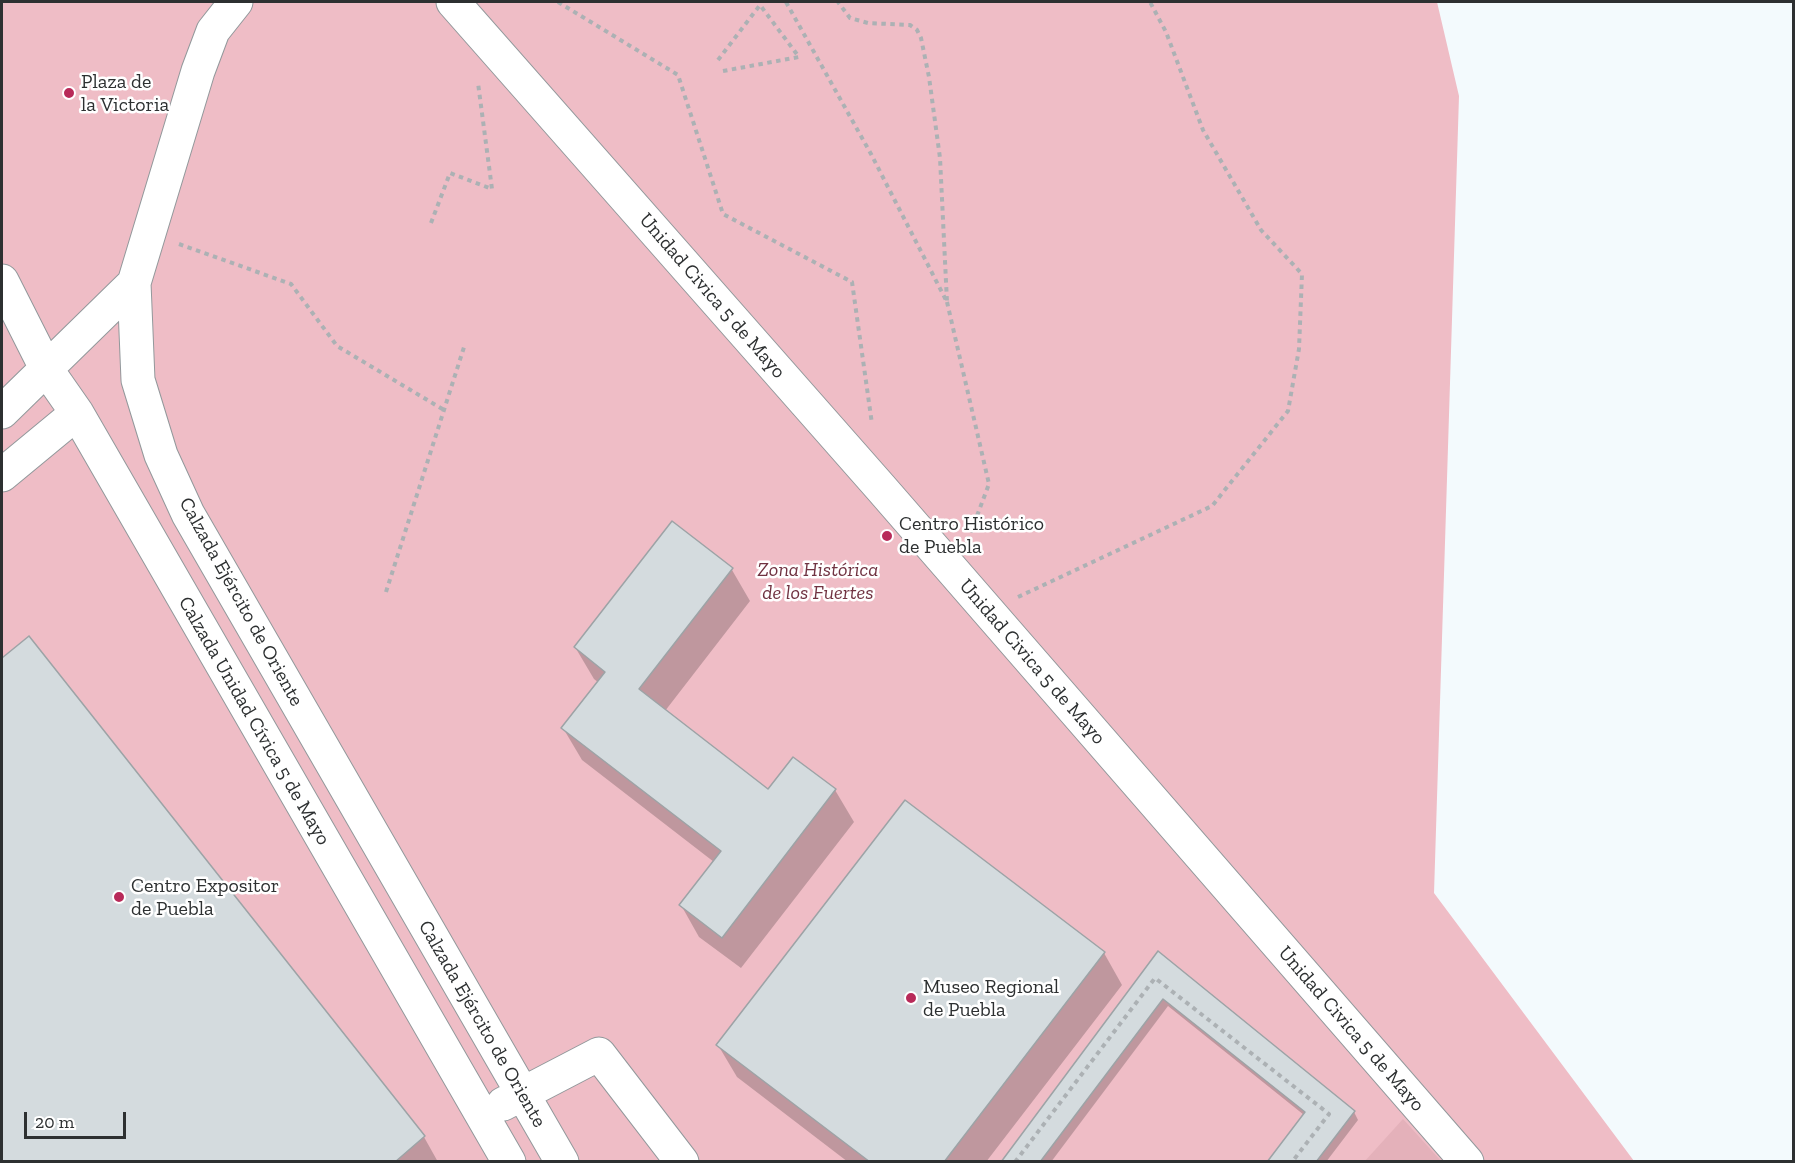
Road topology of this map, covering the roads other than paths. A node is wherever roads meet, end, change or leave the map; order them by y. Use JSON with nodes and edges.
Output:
{"nodes":[{"id":1,"x":236,"y":2,"type":"edge"},
{"id":2,"x":453,"y":2,"type":"edge"},
{"id":3,"x":2,"y":281,"type":"edge"},
{"id":4,"x":134,"y":283,"type":"junction"},
{"id":5,"x":47,"y":370,"type":"junction"},
{"id":6,"x":2,"y":412,"type":"edge"},
{"id":7,"x":77,"y":413,"type":"junction"},
{"id":8,"x":2,"y":475,"type":"edge"},
{"id":9,"x":522,"y":1093,"type":"junction"},
{"id":10,"x":482,"y":1117,"type":"junction"},
{"id":11,"x":508,"y":1161,"type":"edge"},
{"id":12,"x":562,"y":1161,"type":"edge"},
{"id":13,"x":682,"y":1161,"type":"edge"},
{"id":14,"x":1467,"y":1161,"type":"edge"}],
"edges":[{"from":1,"to":4,"type":"lane","name":"Calzada Ejército de Oriente"},
{"from":2,"to":14,"type":"lane","name":"Unidad Civica 5 de Mayo"},
{"from":3,"to":5,"type":"lane","name":"Calzada Unidad Cívica 5 de Mayo"},
{"from":4,"to":5,"type":"lane"},
{"from":4,"to":9,"type":"lane","name":"Calzada Ejército de Oriente"},
{"from":5,"to":6,"type":"lane"},
{"from":5,"to":7,"type":"lane","name":"Calzada Unidad Cívica 5 de Mayo"},
{"from":7,"to":8,"type":"lane"},
{"from":7,"to":10,"type":"lane","name":"Calzada Unidad Cívica 5 de Mayo"},
{"from":9,"to":10,"type":"lane"},
{"from":9,"to":12,"type":"lane","name":"Calzada Ejército de Oriente"},
{"from":9,"to":13,"type":"lane"},
{"from":10,"to":11,"type":"lane","name":"Calzada Unidad Cívica 5 de Mayo"}]}
